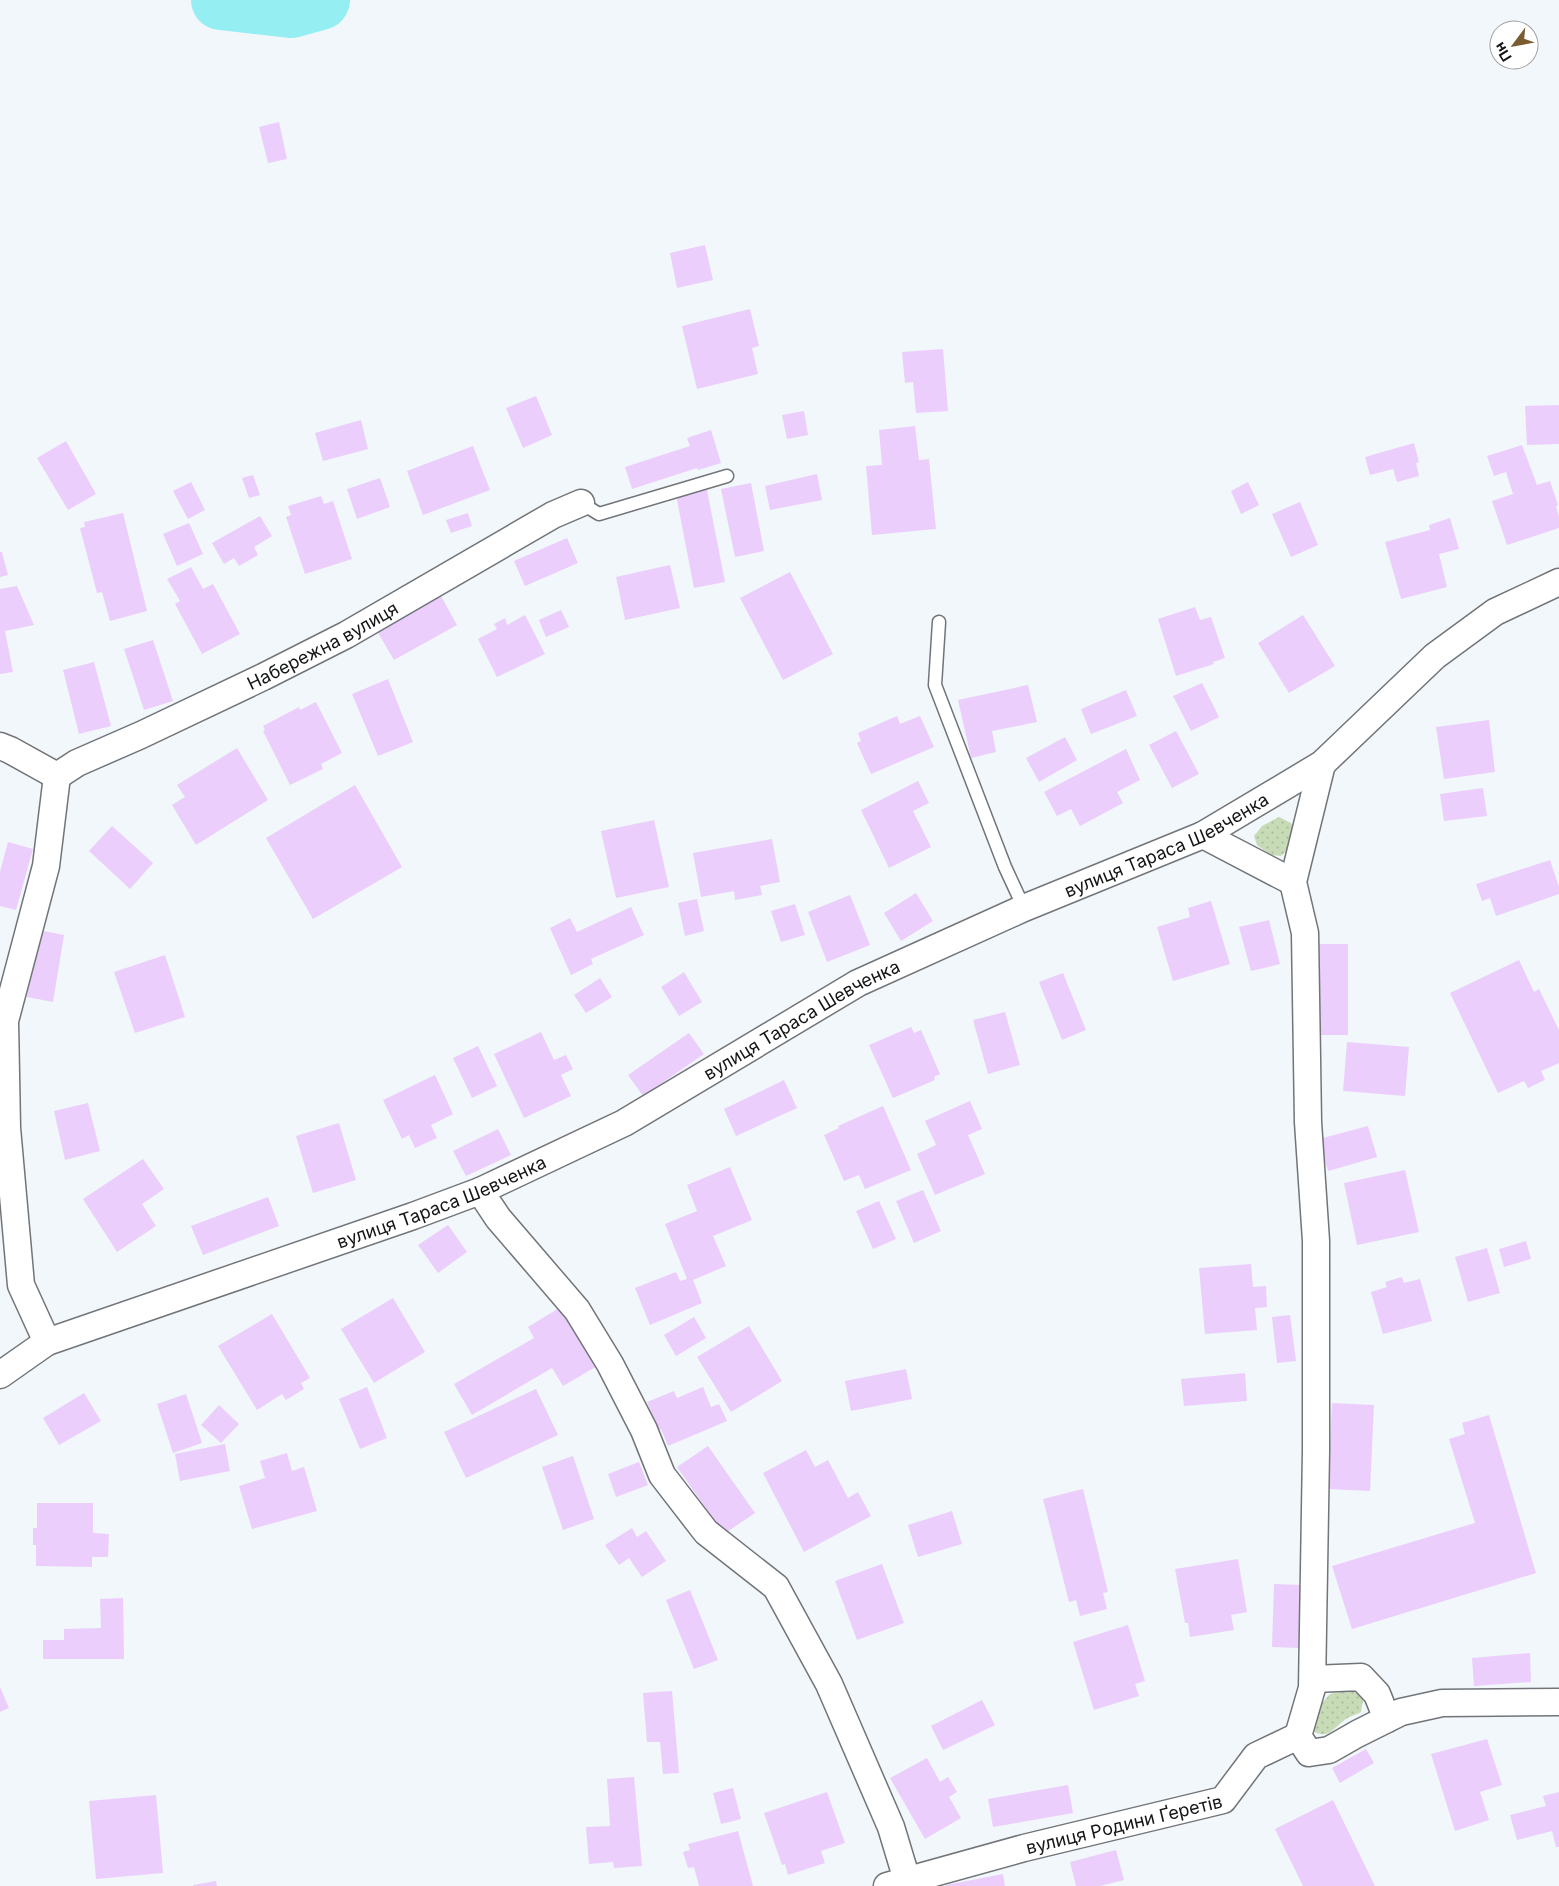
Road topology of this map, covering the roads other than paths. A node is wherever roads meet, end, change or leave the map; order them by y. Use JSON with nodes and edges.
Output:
{"nodes":[{"id":1,"x":727,"y":476,"type":"dead end"},
{"id":2,"x":581,"y":503,"type":"joint"},
{"id":3,"x":1559,"y":582,"type":"edge"},
{"id":4,"x":940,"y":622,"type":"dead end"},
{"id":5,"x":0,"y":746,"type":"edge"},
{"id":6,"x":1322,"y":764,"type":"junction"},
{"id":7,"x":57,"y":776,"type":"junction"},
{"id":8,"x":1203,"y":834,"type":"junction"},
{"id":9,"x":1293,"y":882,"type":"junction"},
{"id":10,"x":1024,"y":908,"type":"junction"},
{"id":11,"x":480,"y":1190,"type":"junction"},
{"id":12,"x":47,"y":1342,"type":"junction"},
{"id":13,"x":0,"y":1375,"type":"edge"},
{"id":14,"x":1312,"y":1679,"type":"junction"},
{"id":15,"x":1559,"y":1702,"type":"edge"},
{"id":16,"x":1387,"y":1719,"type":"junction"},
{"id":17,"x":1298,"y":1736,"type":"junction"},
{"id":18,"x":897,"y":1883,"type":"edge"}],
"edges":[{"from":1,"to":2,"type":"lane"},
{"from":2,"to":7,"type":"street","name":"Набережна вулиця"},
{"from":3,"to":6,"type":"street","name":"вулиця Тараса Шевченка"},
{"from":4,"to":10,"type":"lane"},
{"from":5,"to":7,"type":"street"},
{"from":6,"to":8,"type":"street","name":"вулиця Тараса Шевченка"},
{"from":6,"to":9,"type":"street"},
{"from":7,"to":12,"type":"street"},
{"from":8,"to":9,"type":"street"},
{"from":8,"to":10,"type":"street","name":"вулиця Тараса Шевченка"},
{"from":9,"to":14,"type":"street"},
{"from":10,"to":11,"type":"street","name":"вулиця Тараса Шевченка"},
{"from":11,"to":12,"type":"street","name":"вулиця Тараса Шевченка"},
{"from":11,"to":18,"type":"street"},
{"from":12,"to":13,"type":"street","name":"вулиця Тараса Шевченка"},
{"from":14,"to":16,"type":"street"},
{"from":14,"to":17,"type":"street"},
{"from":15,"to":16,"type":"street"},
{"from":16,"to":17,"type":"street"},
{"from":17,"to":18,"type":"street","name":"вулиця Родини Ґеретів"}]}
